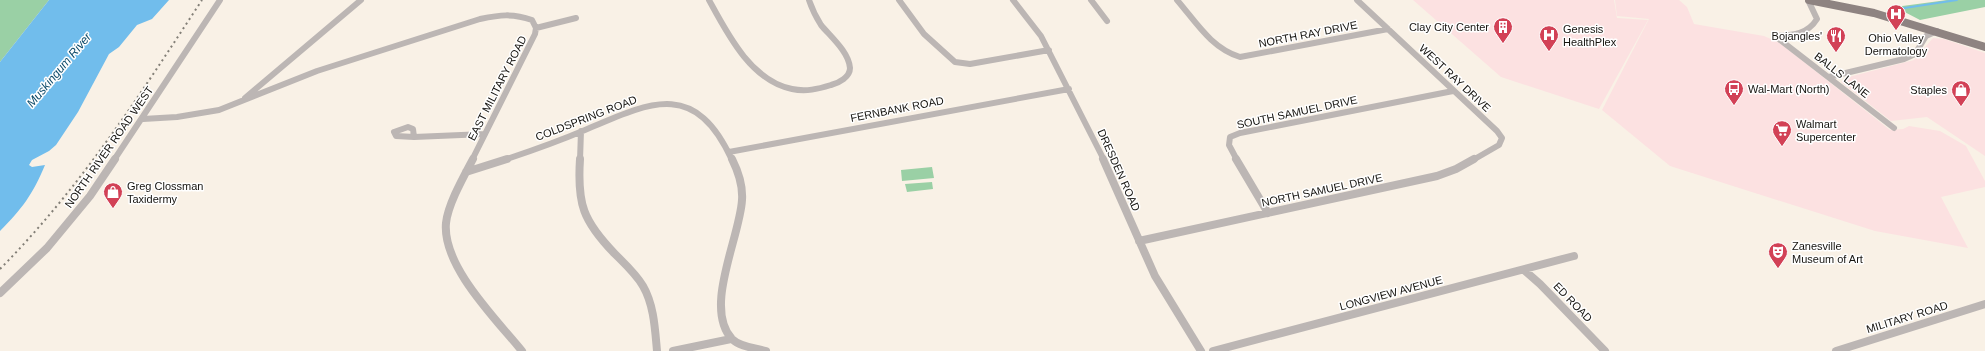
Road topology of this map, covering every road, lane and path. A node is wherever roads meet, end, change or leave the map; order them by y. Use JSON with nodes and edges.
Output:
{"nodes":[{"id":1,"x":220,"y":0,"type":"edge"},
{"id":2,"x":362,"y":0,"type":"edge"},
{"id":3,"x":709,"y":0,"type":"edge"},
{"id":4,"x":809,"y":0,"type":"edge"},
{"id":5,"x":899,"y":0,"type":"edge"},
{"id":6,"x":1013,"y":0,"type":"edge"},
{"id":7,"x":1090,"y":0,"type":"edge"},
{"id":8,"x":1177,"y":0,"type":"edge"},
{"id":9,"x":1357,"y":0,"type":"edge"},
{"id":10,"x":1809,"y":0,"type":"edge"},
{"id":11,"x":576,"y":18,"type":"dead end"},
{"id":12,"x":1107,"y":21,"type":"dead end"},
{"id":13,"x":1918,"y":26,"type":"junction"},
{"id":14,"x":536,"y":28,"type":"junction"},
{"id":15,"x":1388,"y":29,"type":"junction"},
{"id":16,"x":1936,"y":31,"type":"junction"},
{"id":17,"x":1926,"y":36,"type":"junction"},
{"id":18,"x":1985,"y":47,"type":"edge"},
{"id":19,"x":1049,"y":50,"type":"junction"},
{"id":20,"x":1829,"y":77,"type":"junction"},
{"id":21,"x":1069,"y":89,"type":"junction"},
{"id":22,"x":1453,"y":90,"type":"junction"},
{"id":23,"x":239,"y":103,"type":"junction"},
{"id":24,"x":143,"y":119,"type":"junction"},
{"id":25,"x":1894,"y":128,"type":"dead end"},
{"id":26,"x":581,"y":131,"type":"junction"},
{"id":27,"x":485,"y":134,"type":"junction"},
{"id":28,"x":414,"y":137,"type":"dead end"},
{"id":29,"x":1502,"y":140,"type":"joint"},
{"id":30,"x":729,"y":152,"type":"junction"},
{"id":31,"x":466,"y":172,"type":"junction"},
{"id":32,"x":1268,"y":213,"type":"junction"},
{"id":33,"x":1138,"y":241,"type":"junction"},
{"id":34,"x":1574,"y":256,"type":"dead end"},
{"id":35,"x":1524,"y":270,"type":"junction"},
{"id":36,"x":0,"y":293,"type":"edge"},
{"id":37,"x":1985,"y":304,"type":"edge"},
{"id":38,"x":731,"y":339,"type":"junction"},
{"id":39,"x":522,"y":351,"type":"edge"},
{"id":40,"x":657,"y":351,"type":"edge"},
{"id":41,"x":674,"y":351,"type":"edge"},
{"id":42,"x":766,"y":351,"type":"edge"},
{"id":43,"x":1202,"y":351,"type":"edge"},
{"id":44,"x":1213,"y":351,"type":"edge"},
{"id":45,"x":1605,"y":351,"type":"edge"},
{"id":46,"x":1836,"y":351,"type":"edge"}],
"edges":[{"from":1,"to":24,"type":"street","name":"NORTH RIVER ROAD WEST"},
{"from":2,"to":23,"type":"street"},
{"from":3,"to":4,"type":"street"},
{"from":5,"to":19,"type":"street"},
{"from":6,"to":19,"type":"street","name":"DRESDEN ROAD"},
{"from":7,"to":12,"type":"street"},
{"from":8,"to":15,"type":"street","name":"NORTH RAY DRIVE"},
{"from":9,"to":15,"type":"street","name":"WEST RAY DRIVE"},
{"from":10,"to":13,"type":"main road"},
{"from":10,"to":20,"type":"street","name":"BALLS LANE"},
{"from":11,"to":14,"type":"street"},
{"from":13,"to":16,"type":"main road"},
{"from":13,"to":17,"type":"street"},
{"from":14,"to":23,"type":"street","name":"EAST MILITARY ROAD"},
{"from":14,"to":27,"type":"street","name":"EAST MILITARY ROAD"},
{"from":15,"to":22,"type":"street","name":"WEST RAY DRIVE"},
{"from":16,"to":17,"type":"street"},
{"from":16,"to":18,"type":"main road"},
{"from":17,"to":20,"type":"street"},
{"from":19,"to":21,"type":"street","name":"DRESDEN ROAD"},
{"from":20,"to":25,"type":"street","name":"BALLS LANE"},
{"from":21,"to":30,"type":"street","name":"FERNBANK ROAD"},
{"from":21,"to":33,"type":"street","name":"DRESDEN ROAD"},
{"from":22,"to":29,"type":"street","name":"WEST RAY DRIVE"},
{"from":22,"to":32,"type":"street","name":"SOUTH SAMUEL DRIVE"},
{"from":23,"to":24,"type":"street","name":"EAST MILITARY ROAD"},
{"from":24,"to":36,"type":"street","name":"NORTH RIVER ROAD WEST"},
{"from":26,"to":30,"type":"street","name":"COLDSPRING ROAD"},
{"from":26,"to":31,"type":"street","name":"COLDSPRING ROAD"},
{"from":26,"to":40,"type":"street"},
{"from":27,"to":28,"type":"street"},
{"from":27,"to":31,"type":"street","name":"EAST MILITARY ROAD"},
{"from":29,"to":32,"type":"street","name":"NORTH SAMUEL DRIVE"},
{"from":30,"to":38,"type":"street","name":"COLDSPRING ROAD"},
{"from":31,"to":39,"type":"street","name":"EAST MILITARY ROAD"},
{"from":32,"to":33,"type":"street","name":"NORTH SAMUEL DRIVE"},
{"from":33,"to":43,"type":"street","name":"DRESDEN ROAD"},
{"from":34,"to":35,"type":"street","name":"LONGVIEW AVENUE"},
{"from":35,"to":44,"type":"street","name":"LONGVIEW AVENUE"},
{"from":35,"to":45,"type":"street","name":"ED ROAD"},
{"from":37,"to":46,"type":"street","name":"MILITARY ROAD"},
{"from":38,"to":41,"type":"street"},
{"from":38,"to":42,"type":"street"}]}
